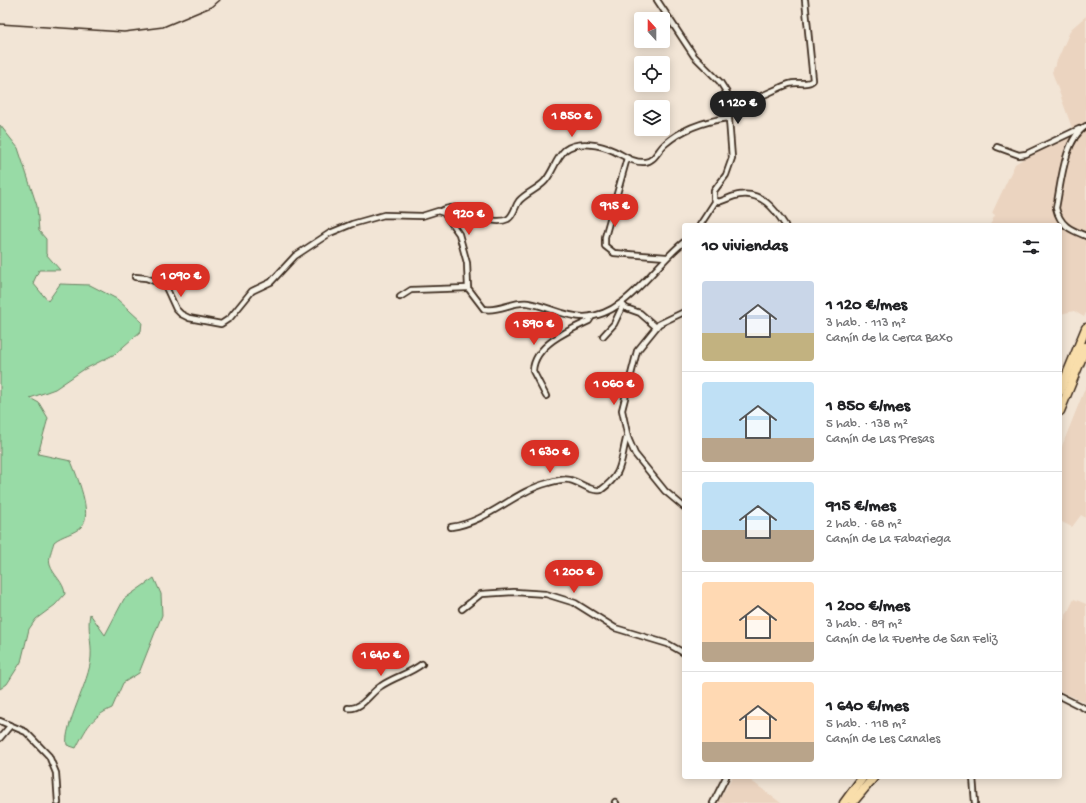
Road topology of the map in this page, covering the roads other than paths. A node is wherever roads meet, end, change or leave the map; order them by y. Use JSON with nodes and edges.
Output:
{"nodes":[{"id":1,"x":657,"y":0,"type":"edge"},
{"id":2,"x":804,"y":0,"type":"edge"},
{"id":3,"x":727,"y":106,"type":"junction"},
{"id":4,"x":728,"y":118,"type":"junction"},
{"id":5,"x":1086,"y":126,"type":"edge"},
{"id":6,"x":997,"y":147,"type":"dead end"},
{"id":7,"x":627,"y":158,"type":"junction"},
{"id":8,"x":715,"y":202,"type":"junction"},
{"id":9,"x":441,"y":211,"type":"junction"},
{"id":10,"x":701,"y":223,"type":"edge"},
{"id":11,"x":784,"y":223,"type":"edge"},
{"id":12,"x":1086,"y":236,"type":"edge"},
{"id":13,"x":682,"y":244,"type":"edge"},
{"id":14,"x":666,"y":257,"type":"junction"},
{"id":15,"x":135,"y":277,"type":"dead end"},
{"id":16,"x":468,"y":288,"type":"junction"},
{"id":17,"x":400,"y":297,"type":"dead end"},
{"id":18,"x":623,"y":304,"type":"junction"},
{"id":19,"x":682,"y":313,"type":"edge"},
{"id":20,"x":592,"y":316,"type":"junction"},
{"id":21,"x":656,"y":327,"type":"junction"},
{"id":22,"x":1086,"y":328,"type":"edge"},
{"id":23,"x":603,"y":336,"type":"dead end"},
{"id":24,"x":1086,"y":347,"type":"edge"},
{"id":25,"x":1062,"y":386,"type":"edge"},
{"id":26,"x":546,"y":396,"type":"dead end"},
{"id":27,"x":1062,"y":406,"type":"edge"},
{"id":28,"x":628,"y":438,"type":"junction"},
{"id":29,"x":682,"y":505,"type":"edge"},
{"id":30,"x":451,"y":527,"type":"dead end"},
{"id":31,"x":462,"y":609,"type":"dead end"},
{"id":32,"x":682,"y":652,"type":"edge"},
{"id":33,"x":422,"y":664,"type":"dead end"},
{"id":34,"x":1062,"y":697,"type":"edge"},
{"id":35,"x":348,"y":708,"type":"dead end"},
{"id":36,"x":1086,"y":709,"type":"edge"},
{"id":37,"x":0,"y":721,"type":"edge"},
{"id":38,"x":10,"y":726,"type":"junction"},
{"id":39,"x":0,"y":738,"type":"edge"},
{"id":40,"x":725,"y":779,"type":"edge"},
{"id":41,"x":861,"y":779,"type":"edge"},
{"id":42,"x":871,"y":779,"type":"edge"},
{"id":43,"x":973,"y":779,"type":"edge"},
{"id":44,"x":849,"y":802,"type":"edge"},
{"id":45,"x":58,"y":803,"type":"edge"},
{"id":46,"x":713,"y":803,"type":"edge"},
{"id":47,"x":975,"y":803,"type":"edge"}],
"edges":[{"from":1,"to":3,"type":"street"},
{"from":2,"to":3,"type":"street"},
{"from":3,"to":4,"type":"street"},
{"from":4,"to":7,"type":"street"},
{"from":4,"to":8,"type":"street"},
{"from":5,"to":6,"type":"street"},
{"from":5,"to":12,"type":"street"},
{"from":7,"to":9,"type":"street"},
{"from":7,"to":14,"type":"street"},
{"from":8,"to":10,"type":"street"},
{"from":8,"to":11,"type":"street"},
{"from":9,"to":15,"type":"street"},
{"from":9,"to":16,"type":"street"},
{"from":13,"to":14,"type":"street"},
{"from":14,"to":18,"type":"street"},
{"from":16,"to":17,"type":"street"},
{"from":16,"to":20,"type":"street"},
{"from":18,"to":20,"type":"street"},
{"from":18,"to":21,"type":"street"},
{"from":18,"to":23,"type":"street"},
{"from":19,"to":21,"type":"street"},
{"from":20,"to":26,"type":"street"},
{"from":21,"to":28,"type":"street"},
{"from":22,"to":25,"type":"highway"},
{"from":24,"to":27,"type":"highway"},
{"from":28,"to":29,"type":"street"},
{"from":28,"to":30,"type":"street"},
{"from":31,"to":32,"type":"street"},
{"from":33,"to":35,"type":"street"},
{"from":34,"to":36,"type":"street"},
{"from":37,"to":38,"type":"street"},
{"from":38,"to":39,"type":"street"},
{"from":38,"to":45,"type":"street"},
{"from":40,"to":46,"type":"street"},
{"from":41,"to":44,"type":"highway"},
{"from":42,"to":44,"type":"highway"},
{"from":43,"to":47,"type":"street"}]}
